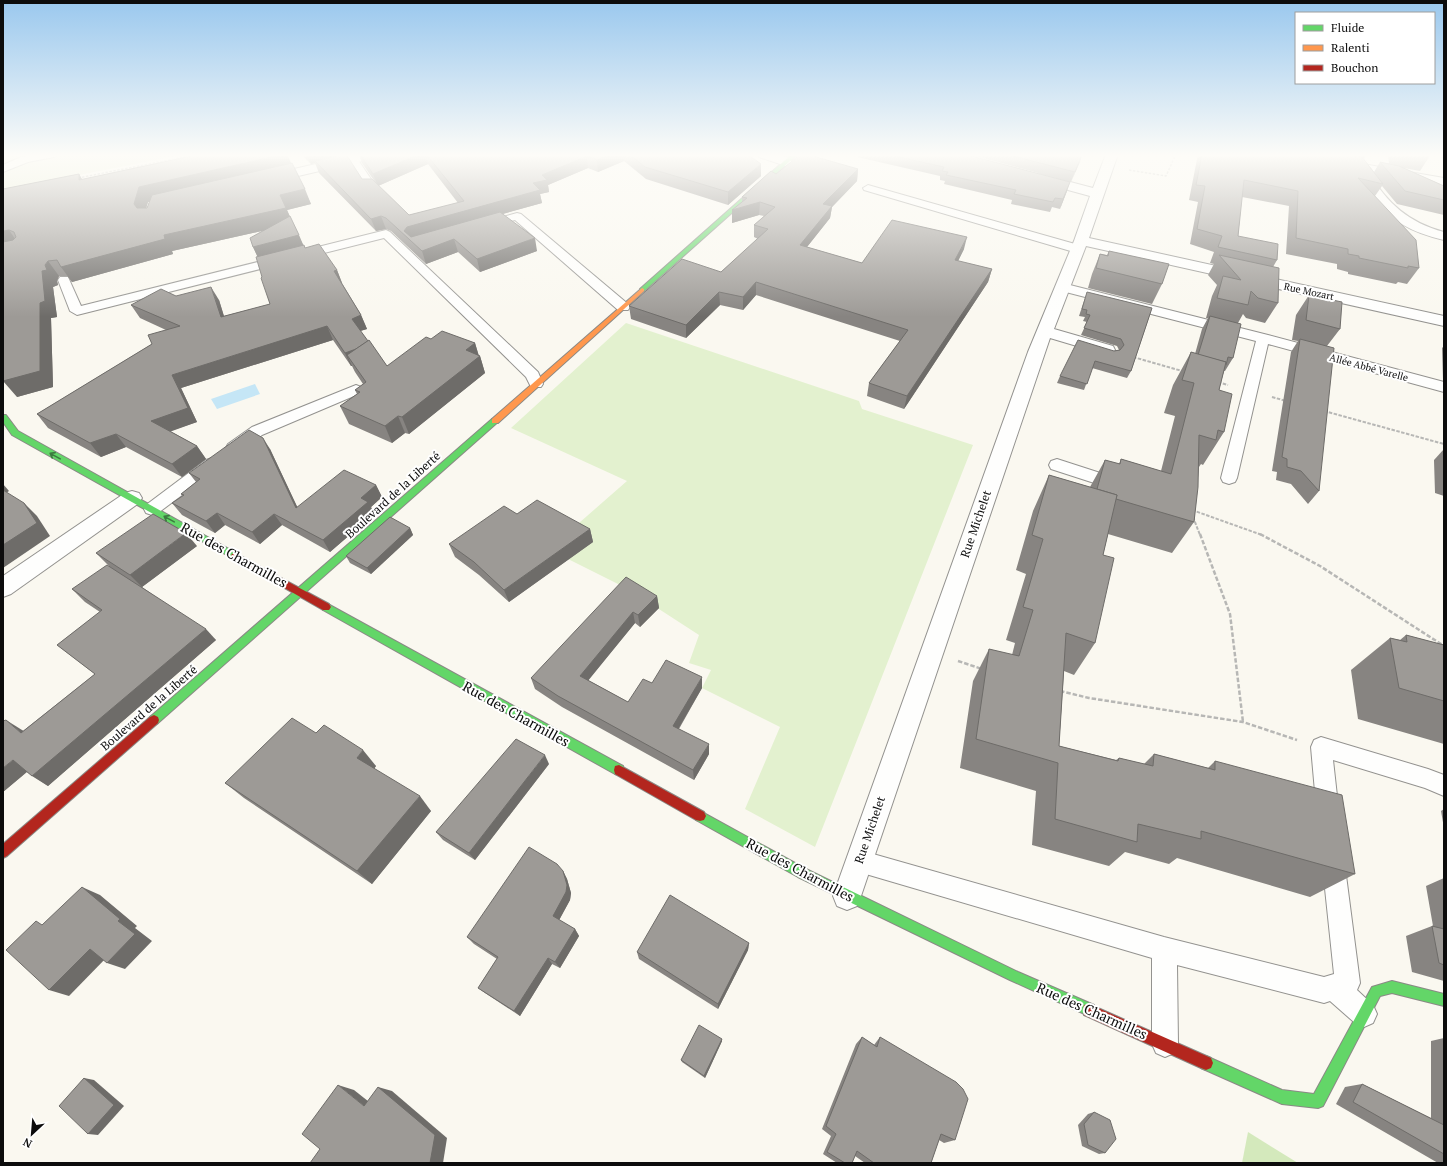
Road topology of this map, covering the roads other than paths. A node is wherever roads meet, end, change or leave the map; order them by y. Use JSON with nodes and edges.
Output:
{"nodes":[{"id":1,"x":734,"y":208,"type":"edge"},
{"id":2,"x":944,"y":208,"type":"edge"},
{"id":3,"x":1093,"y":208,"type":"edge"},
{"id":4,"x":1389,"y":208,"type":"edge"},
{"id":5,"x":473,"y":228,"type":"edge"},
{"id":6,"x":1444,"y":236,"type":"edge"},
{"id":7,"x":1079,"y":245,"type":"junction"},
{"id":8,"x":64,"y":280,"type":"edge"},
{"id":9,"x":1062,"y":287,"type":"junction"},
{"id":10,"x":623,"y":307,"type":"junction"},
{"id":11,"x":1444,"y":321,"type":"edge"},
{"id":12,"x":1044,"y":331,"type":"junction"},
{"id":13,"x":1263,"y":338,"type":"junction"},
{"id":14,"x":1112,"y":351,"type":"edge"},
{"id":15,"x":536,"y":384,"type":"junction"},
{"id":16,"x":1444,"y":387,"type":"edge"},
{"id":17,"x":356,"y":390,"type":"edge"},
{"id":18,"x":3,"y":418,"type":"edge"},
{"id":19,"x":1057,"y":465,"type":"dead end"},
{"id":20,"x":1229,"y":478,"type":"dead end"},
{"id":21,"x":1135,"y":490,"type":"edge"},
{"id":22,"x":132,"y":498,"type":"junction"},
{"id":23,"x":152,"y":509,"type":"junction"},
{"id":24,"x":3,"y":588,"type":"edge"},
{"id":25,"x":301,"y":592,"type":"junction"},
{"id":26,"x":1444,"y":786,"type":"edge"},
{"id":27,"x":3,"y":852,"type":"edge"},
{"id":28,"x":859,"y":861,"type":"junction"},
{"id":29,"x":847,"y":896,"type":"junction"},
{"id":30,"x":1164,"y":949,"type":"junction"},
{"id":31,"x":1334,"y":987,"type":"junction"},
{"id":32,"x":1444,"y":1000,"type":"edge"},
{"id":33,"x":1364,"y":1014,"type":"junction"},
{"id":34,"x":1165,"y":1044,"type":"junction"}],
"edges":[{"from":1,"to":10,"type":"street","name":"Boulevard de la Liberté"},
{"from":2,"to":7,"type":"lane"},
{"from":3,"to":7,"type":"street","name":"Rue Michelet"},
{"from":4,"to":6,"type":"street"},
{"from":5,"to":10,"type":"lane"},
{"from":7,"to":9,"type":"street","name":"Rue Michelet"},
{"from":7,"to":11,"type":"street","name":"Rue Mozart"},
{"from":8,"to":15,"type":"lane"},
{"from":9,"to":12,"type":"street","name":"Rue Michelet"},
{"from":9,"to":13,"type":"lane","name":"Allée Abbé Varelle"},
{"from":10,"to":15,"type":"street","name":"Boulevard de la Liberté"},
{"from":12,"to":14,"type":"street"},
{"from":12,"to":28,"type":"street","name":"Rue Michelet"},
{"from":13,"to":16,"type":"lane","name":"Allée Abbé Varelle"},
{"from":13,"to":20,"type":"lane"},
{"from":15,"to":25,"type":"street","name":"Boulevard de la Liberté"},
{"from":17,"to":23,"type":"lane"},
{"from":22,"to":18,"type":"street","name":"Rue des Charmilles","one_way":true},
{"from":19,"to":21,"type":"lane"},
{"from":22,"to":23,"type":"street","name":"Rue des Charmilles"},
{"from":22,"to":24,"type":"street"},
{"from":25,"to":23,"type":"street","name":"Rue des Charmilles","one_way":true},
{"from":25,"to":27,"type":"street","name":"Boulevard de la Liberté"},
{"from":25,"to":29,"type":"street","name":"Rue des Charmilles"},
{"from":26,"to":31,"type":"lane"},
{"from":28,"to":29,"type":"street","name":"Rue Michelet"},
{"from":28,"to":30,"type":"lane"},
{"from":29,"to":34,"type":"street","name":"Rue des Charmilles"},
{"from":30,"to":31,"type":"lane"},
{"from":30,"to":34,"type":"lane"},
{"from":31,"to":33,"type":"lane"},
{"from":32,"to":33,"type":"street","name":"Rue des Charmilles"},
{"from":33,"to":34,"type":"street","name":"Rue des Charmilles"}]}
